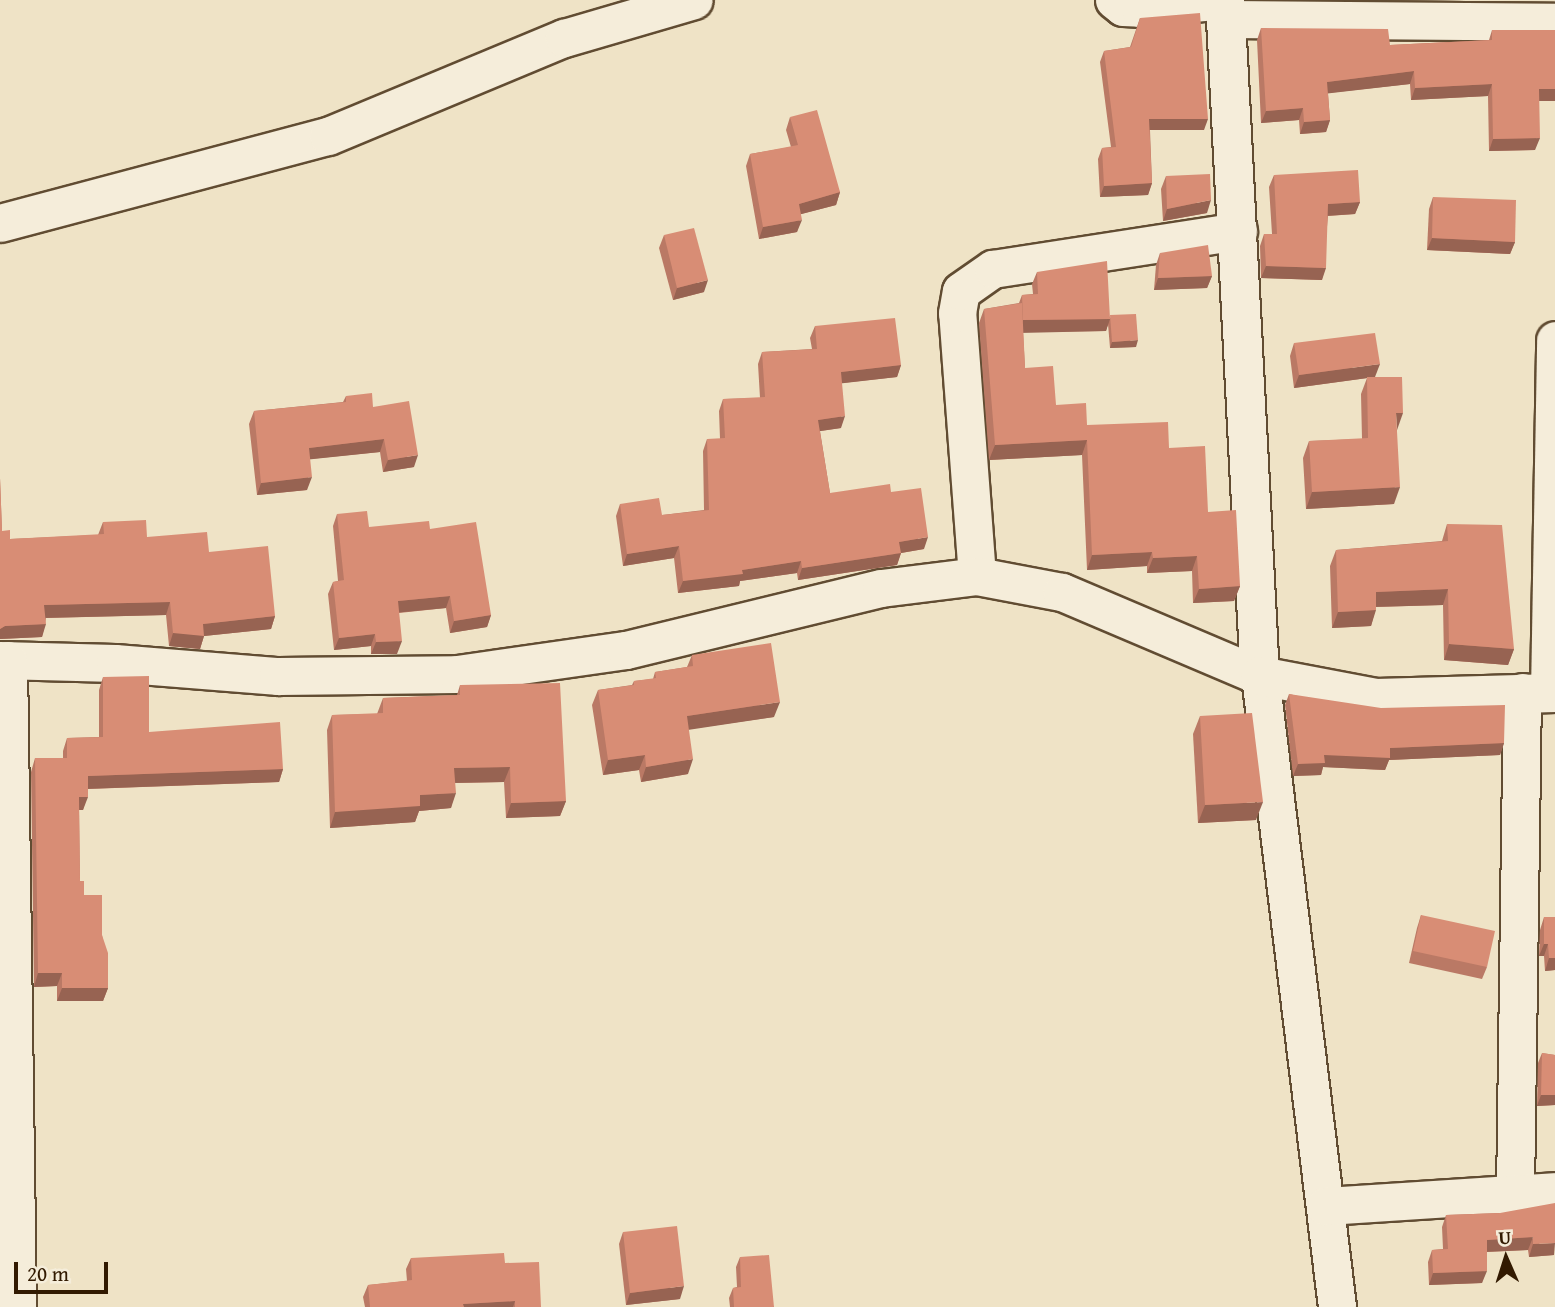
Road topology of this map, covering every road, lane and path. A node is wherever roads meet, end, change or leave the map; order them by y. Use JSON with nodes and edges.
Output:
{"nodes":[{"id":1,"x":694,"y":0,"type":"edge"},
{"id":2,"x":1114,"y":0,"type":"edge"},
{"id":3,"x":1226,"y":6,"type":"edge"},
{"id":4,"x":1555,"y":22,"type":"edge"},
{"id":5,"x":0,"y":223,"type":"edge"},
{"id":6,"x":1238,"y":231,"type":"junction"},
{"id":7,"x":1555,"y":340,"type":"edge"},
{"id":8,"x":1554,"y":429,"type":"edge"},
{"id":9,"x":977,"y":576,"type":"junction"},
{"id":10,"x":4,"y":660,"type":"edge"},
{"id":11,"x":1260,"y":676,"type":"junction"},
{"id":12,"x":1542,"y":693,"type":"edge"},
{"id":13,"x":6,"y":1069,"type":"edge"},
{"id":14,"x":1555,"y":1191,"type":"edge"},
{"id":15,"x":1515,"y":1193,"type":"junction"},
{"id":16,"x":1325,"y":1206,"type":"junction"},
{"id":17,"x":17,"y":1307,"type":"edge"},
{"id":18,"x":1337,"y":1307,"type":"edge"}],
"edges":[{"from":1,"to":5,"type":"street"},
{"from":2,"to":3,"type":"street"},
{"from":3,"to":4,"type":"street"},
{"from":3,"to":6,"type":"street"},
{"from":6,"to":9,"type":"street"},
{"from":6,"to":11,"type":"street"},
{"from":7,"to":8,"type":"street"},
{"from":8,"to":12,"type":"street"},
{"from":9,"to":10,"type":"street"},
{"from":9,"to":11,"type":"street"},
{"from":10,"to":13,"type":"street"},
{"from":11,"to":12,"type":"street"},
{"from":11,"to":16,"type":"street"},
{"from":12,"to":15,"type":"street"},
{"from":13,"to":17,"type":"street"},
{"from":14,"to":15,"type":"street"},
{"from":15,"to":16,"type":"street"},
{"from":16,"to":18,"type":"street"}]}
